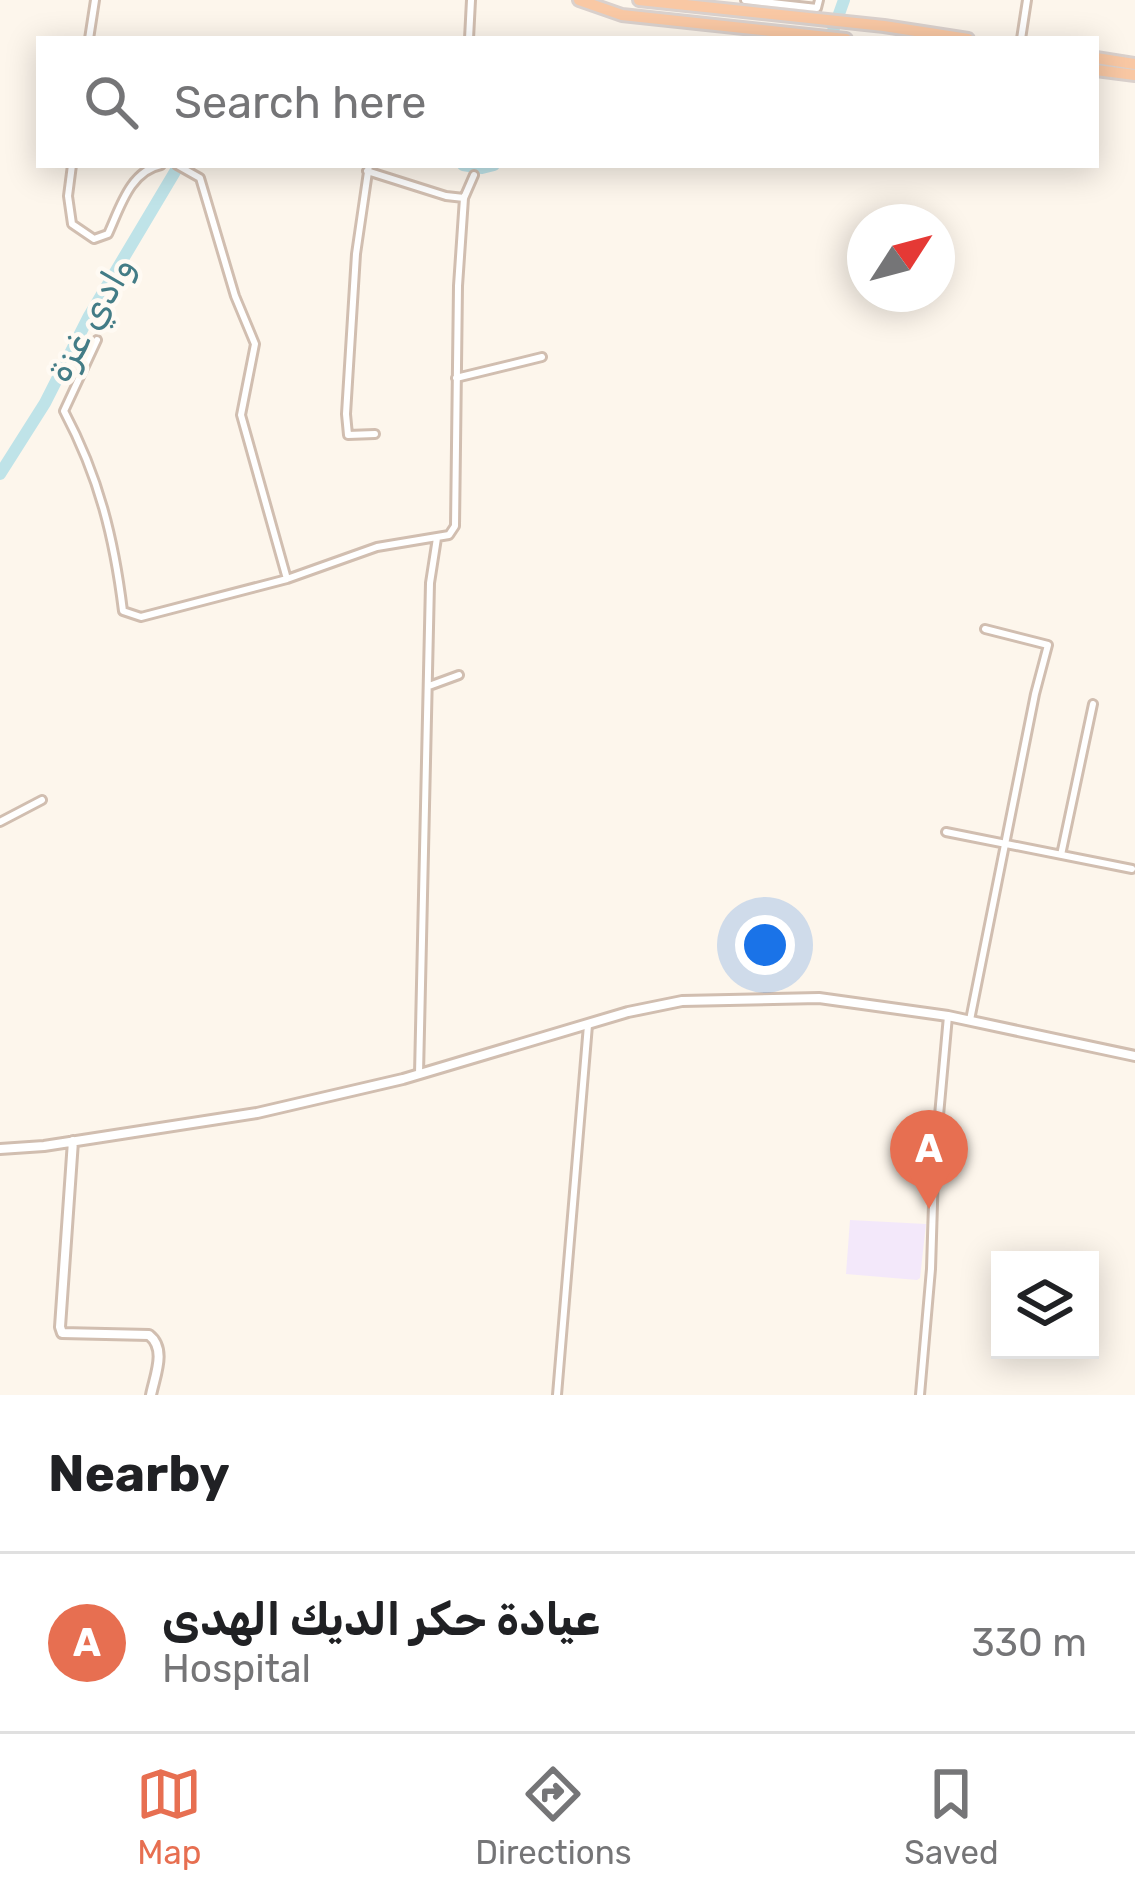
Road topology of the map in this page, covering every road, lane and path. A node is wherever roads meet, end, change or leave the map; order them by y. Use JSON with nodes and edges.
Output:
{"nodes":[{"id":1,"x":94,"y":0,"type":"edge"},
{"id":2,"x":471,"y":0,"type":"edge"},
{"id":3,"x":579,"y":0,"type":"edge"},
{"id":4,"x":639,"y":0,"type":"edge"},
{"id":5,"x":745,"y":0,"type":"edge"},
{"id":6,"x":818,"y":0,"type":"edge"},
{"id":7,"x":1027,"y":0,"type":"edge"},
{"id":8,"x":89,"y":36,"type":"edge"},
{"id":9,"x":469,"y":36,"type":"edge"},
{"id":10,"x":816,"y":36,"type":"edge"},
{"id":11,"x":946,"y":36,"type":"edge"},
{"id":12,"x":1021,"y":36,"type":"edge"},
{"id":13,"x":1099,"y":58,"type":"edge"},
{"id":14,"x":1135,"y":64,"type":"edge"},
{"id":15,"x":1099,"y":70,"type":"edge"},
{"id":16,"x":1135,"y":75,"type":"edge"},
{"id":17,"x":72,"y":168,"type":"edge"},
{"id":18,"x":151,"y":168,"type":"edge"},
{"id":19,"x":182,"y":168,"type":"edge"},
{"id":20,"x":368,"y":168,"type":"edge"},
{"id":21,"x":474,"y":175,"type":"dead end"},
{"id":22,"x":464,"y":198,"type":"junction"},
{"id":23,"x":97,"y":340,"type":"dead end"},
{"id":24,"x":542,"y":357,"type":"dead end"},
{"id":25,"x":456,"y":378,"type":"junction"},
{"id":26,"x":375,"y":434,"type":"dead end"},
{"id":27,"x":437,"y":538,"type":"junction"},
{"id":28,"x":287,"y":579,"type":"junction"},
{"id":29,"x":985,"y":629,"type":"dead end"},
{"id":30,"x":459,"y":675,"type":"dead end"},
{"id":31,"x":429,"y":686,"type":"junction"},
{"id":32,"x":1093,"y":704,"type":"dead end"},
{"id":33,"x":42,"y":800,"type":"dead end"},
{"id":34,"x":0,"y":822,"type":"edge"},
{"id":35,"x":946,"y":832,"type":"dead end"},
{"id":36,"x":1005,"y":844,"type":"junction"},
{"id":37,"x":1060,"y":855,"type":"junction"},
{"id":38,"x":1132,"y":869,"type":"dead end"},
{"id":39,"x":948,"y":1016,"type":"junction"},
{"id":40,"x":970,"y":1020,"type":"junction"},
{"id":41,"x":588,"y":1025,"type":"junction"},
{"id":42,"x":1135,"y":1056,"type":"edge"},
{"id":43,"x":419,"y":1074,"type":"junction"},
{"id":44,"x":73,"y":1141,"type":"junction"},
{"id":45,"x":0,"y":1150,"type":"edge"},
{"id":46,"x":151,"y":1395,"type":"edge"},
{"id":47,"x":557,"y":1395,"type":"edge"},
{"id":48,"x":920,"y":1395,"type":"edge"}],
"edges":[{"from":1,"to":8,"type":"street"},
{"from":2,"to":9,"type":"street"},
{"from":3,"to":10,"type":"highway"},
{"from":4,"to":11,"type":"highway"},
{"from":5,"to":6,"type":"street"},
{"from":7,"to":12,"type":"street"},
{"from":13,"to":14,"type":"highway"},
{"from":15,"to":16,"type":"highway"},
{"from":17,"to":18,"type":"street"},
{"from":19,"to":28,"type":"street"},
{"from":20,"to":22,"type":"street"},
{"from":20,"to":26,"type":"street"},
{"from":21,"to":22,"type":"street"},
{"from":22,"to":25,"type":"street"},
{"from":23,"to":28,"type":"street"},
{"from":24,"to":25,"type":"street"},
{"from":25,"to":27,"type":"street"},
{"from":27,"to":28,"type":"street"},
{"from":27,"to":31,"type":"street"},
{"from":29,"to":36,"type":"street"},
{"from":30,"to":31,"type":"street"},
{"from":31,"to":43,"type":"street"},
{"from":32,"to":37,"type":"street"},
{"from":33,"to":34,"type":"street"},
{"from":35,"to":36,"type":"street"},
{"from":36,"to":37,"type":"street"},
{"from":36,"to":40,"type":"street"},
{"from":37,"to":38,"type":"street"},
{"from":39,"to":40,"type":"street"},
{"from":39,"to":41,"type":"street"},
{"from":39,"to":48,"type":"street"},
{"from":40,"to":42,"type":"street"},
{"from":41,"to":43,"type":"street"},
{"from":41,"to":47,"type":"street"},
{"from":43,"to":44,"type":"street"},
{"from":44,"to":45,"type":"street"},
{"from":44,"to":46,"type":"street"}]}
